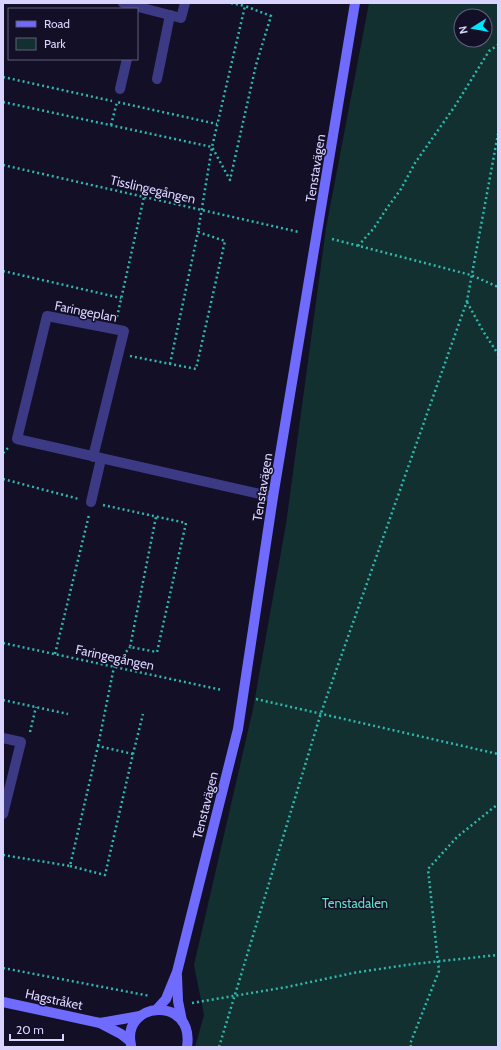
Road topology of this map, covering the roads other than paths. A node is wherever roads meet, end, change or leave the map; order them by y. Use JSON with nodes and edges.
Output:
{"nodes":[{"id":1,"x":123,"y":3,"type":"edge"},
{"id":2,"x":185,"y":3,"type":"edge"},
{"id":3,"x":355,"y":3,"type":"edge"},
{"id":4,"x":134,"y":8,"type":"edge"},
{"id":5,"x":138,"y":10,"type":"edge"},
{"id":6,"x":170,"y":15,"type":"junction"},
{"id":7,"x":127,"y":60,"type":"edge"},
{"id":8,"x":157,"y":79,"type":"dead end"},
{"id":9,"x":120,"y":89,"type":"road end"},
{"id":10,"x":97,"y":458,"type":"junction"},
{"id":11,"x":273,"y":497,"type":"junction"},
{"id":12,"x":92,"y":502,"type":"road end"},
{"id":13,"x":3,"y":738,"type":"edge"},
{"id":14,"x":3,"y":814,"type":"edge"},
{"id":15,"x":177,"y":972,"type":"junction"},
{"id":16,"x":3,"y":1002,"type":"edge"},
{"id":17,"x":157,"y":1009,"type":"junction"},
{"id":18,"x":140,"y":1016,"type":"junction"},
{"id":19,"x":182,"y":1021,"type":"junction"},
{"id":20,"x":100,"y":1023,"type":"junction"},
{"id":21,"x":131,"y":1044,"type":"edge"},
{"id":22,"x":186,"y":1047,"type":"edge"}],
"edges":[{"from":1,"to":4,"type":"street"},
{"from":2,"to":6,"type":"street"},
{"from":3,"to":11,"type":"street","name":"Tenstavägen"},
{"from":5,"to":6,"type":"street"},
{"from":6,"to":8,"type":"street"},
{"from":7,"to":9,"type":"street"},
{"from":10,"to":10,"type":"street","name":"Faringeplan"},
{"from":10,"to":11,"type":"street","name":"Faringeplan"},
{"from":10,"to":12,"type":"street"},
{"from":11,"to":15,"type":"street","name":"Tenstavägen"},
{"from":13,"to":14,"type":"street"},
{"from":15,"to":17,"type":"street","name":"Tenstavägen"},
{"from":15,"to":19,"type":"street","name":"Tenstavägen"},
{"from":16,"to":20,"type":"street","name":"Hagstråket"},
{"from":17,"to":18,"type":"street","name":"Hagstråket"},
{"from":17,"to":19,"type":"street"},
{"from":18,"to":20,"type":"street","name":"Hagstråket"},
{"from":18,"to":21,"type":"street"},
{"from":19,"to":22,"type":"street","name":"Tenstavägen"},
{"from":20,"to":21,"type":"street","name":"Hagstråket"}]}
